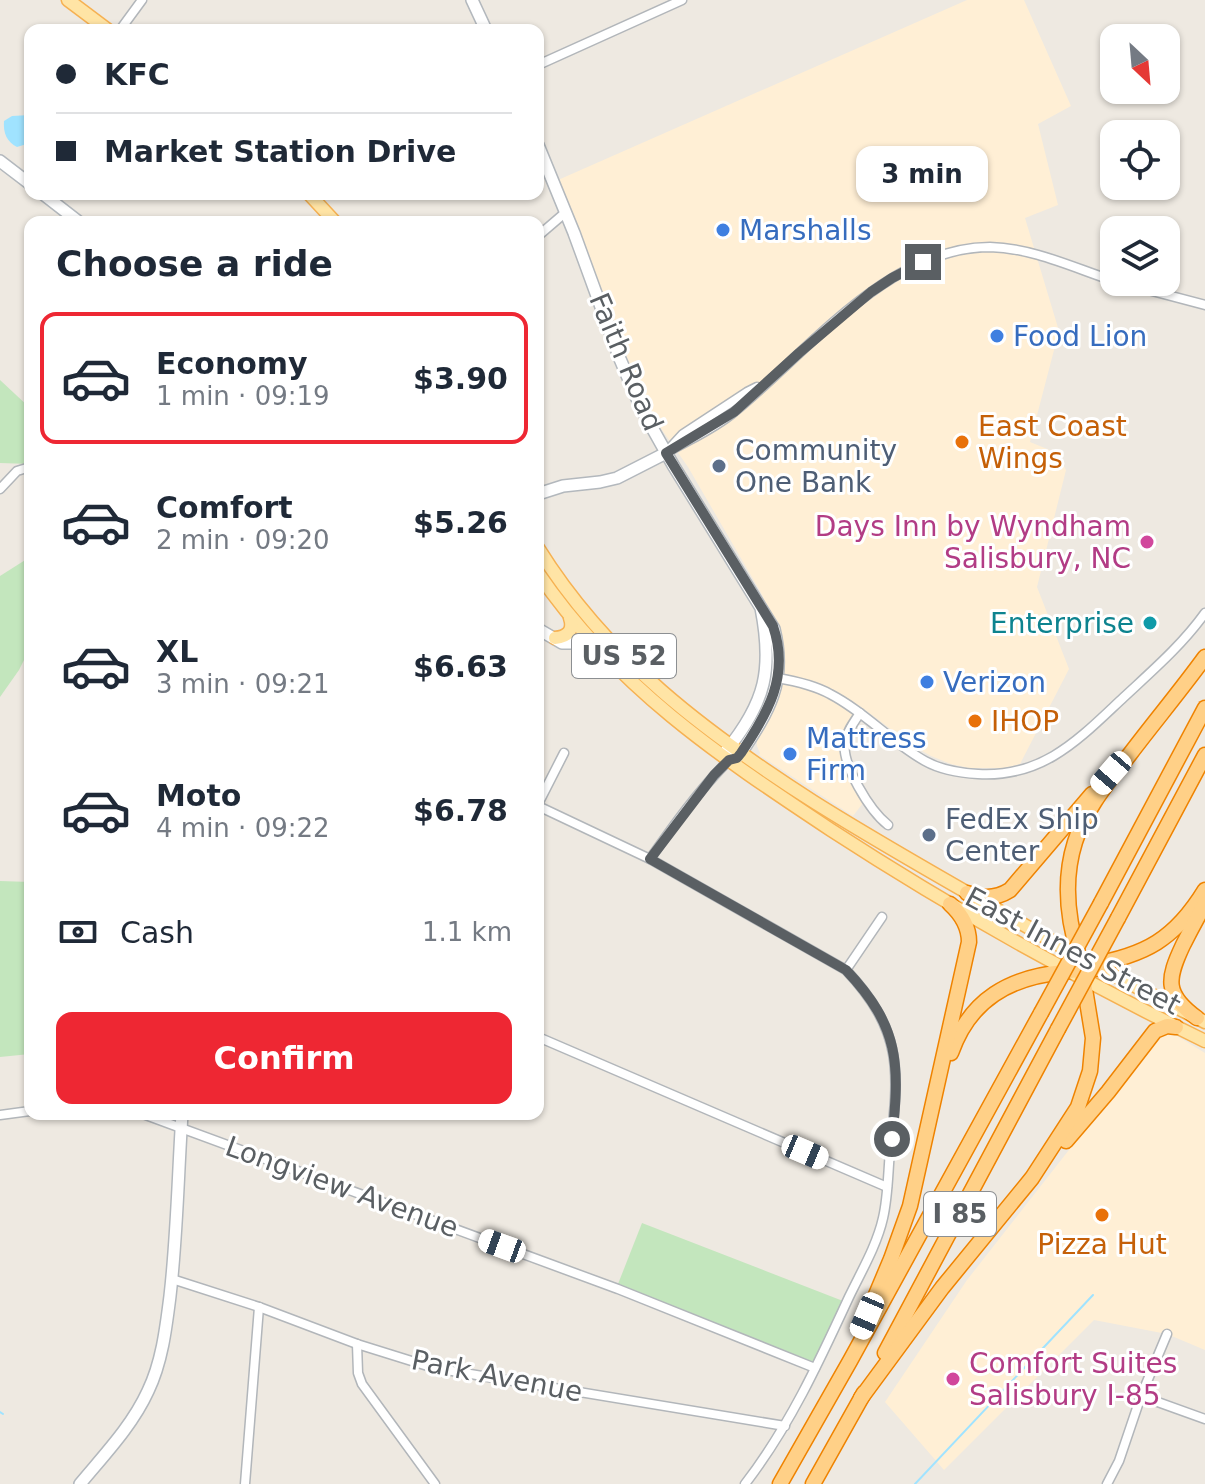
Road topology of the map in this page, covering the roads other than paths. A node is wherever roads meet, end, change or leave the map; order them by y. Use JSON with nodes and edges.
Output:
{"nodes":[{"id":1,"x":68,"y":0,"type":"edge"},
{"id":2,"x":142,"y":0,"type":"edge"},
{"id":3,"x":472,"y":0,"type":"edge"},
{"id":4,"x":682,"y":0,"type":"edge"},
{"id":5,"x":100,"y":24,"type":"edge"},
{"id":6,"x":124,"y":24,"type":"edge"},
{"id":7,"x":483,"y":24,"type":"edge"},
{"id":8,"x":544,"y":62,"type":"edge"},
{"id":9,"x":544,"y":159,"type":"edge"},
{"id":10,"x":0,"y":161,"type":"edge"},
{"id":11,"x":24,"y":179,"type":"edge"},
{"id":12,"x":51,"y":200,"type":"edge"},
{"id":13,"x":315,"y":200,"type":"edge"},
{"id":14,"x":566,"y":212,"type":"junction"},
{"id":15,"x":71,"y":216,"type":"edge"},
{"id":16,"x":329,"y":216,"type":"edge"},
{"id":17,"x":544,"y":231,"type":"edge"},
{"id":18,"x":1100,"y":276,"type":"edge"},
{"id":19,"x":1172,"y":296,"type":"edge"},
{"id":20,"x":1205,"y":305,"type":"edge"},
{"id":21,"x":666,"y":453,"type":"junction"},
{"id":22,"x":24,"y":469,"type":"edge"},
{"id":23,"x":0,"y":489,"type":"edge"},
{"id":24,"x":544,"y":492,"type":"edge"},
{"id":25,"x":544,"y":556,"type":"edge"},
{"id":26,"x":544,"y":581,"type":"edge"},
{"id":27,"x":761,"y":608,"type":"junction"},
{"id":28,"x":567,"y":612,"type":"junction"},
{"id":29,"x":1205,"y":613,"type":"edge"},
{"id":30,"x":544,"y":632,"type":"edge"},
{"id":31,"x":555,"y":638,"type":"junction"},
{"id":32,"x":598,"y":648,"type":"junction"},
{"id":33,"x":1205,"y":657,"type":"edge"},
{"id":34,"x":777,"y":678,"type":"junction"},
{"id":35,"x":1205,"y":708,"type":"edge"},
{"id":36,"x":860,"y":713,"type":"junction"},
{"id":37,"x":1153,"y":725,"type":"junction"},
{"id":38,"x":736,"y":749,"type":"junction"},
{"id":39,"x":564,"y":753,"type":"dead end"},
{"id":40,"x":1205,"y":755,"type":"edge"},
{"id":41,"x":729,"y":760,"type":"junction"},
{"id":42,"x":544,"y":793,"type":"edge"},
{"id":43,"x":544,"y":808,"type":"edge"},
{"id":44,"x":888,"y":825,"type":"dead end"},
{"id":45,"x":650,"y":859,"type":"junction"},
{"id":46,"x":1205,"y":890,"type":"edge"},
{"id":47,"x":967,"y":893,"type":"junction"},
{"id":48,"x":950,"y":904,"type":"junction"},
{"id":49,"x":1205,"y":904,"type":"edge"},
{"id":50,"x":882,"y":917,"type":"dead end"},
{"id":51,"x":1081,"y":968,"type":"junction"},
{"id":52,"x":846,"y":970,"type":"junction"},
{"id":53,"x":1201,"y":1020,"type":"edge"},
{"id":54,"x":1176,"y":1027,"type":"junction"},
{"id":55,"x":544,"y":1040,"type":"edge"},
{"id":56,"x":1205,"y":1041,"type":"edge"},
{"id":57,"x":24,"y":1112,"type":"edge"},
{"id":58,"x":0,"y":1115,"type":"edge"},
{"id":59,"x":159,"y":1120,"type":"edge"},
{"id":60,"x":182,"y":1120,"type":"edge"},
{"id":61,"x":181,"y":1128,"type":"junction"},
{"id":62,"x":925,"y":1141,"type":"junction"},
{"id":63,"x":887,"y":1187,"type":"junction"},
{"id":64,"x":1015,"y":1198,"type":"junction"},
{"id":65,"x":172,"y":1279,"type":"junction"},
{"id":66,"x":259,"y":1307,"type":"junction"},
{"id":67,"x":1167,"y":1334,"type":"dead end"},
{"id":68,"x":357,"y":1344,"type":"junction"},
{"id":69,"x":850,"y":1361,"type":"junction"},
{"id":70,"x":815,"y":1368,"type":"junction"},
{"id":71,"x":1141,"y":1396,"type":"junction"},
{"id":72,"x":861,"y":1398,"type":"junction"},
{"id":73,"x":1205,"y":1419,"type":"edge"},
{"id":74,"x":785,"y":1426,"type":"junction"},
{"id":75,"x":80,"y":1484,"type":"edge"},
{"id":76,"x":245,"y":1484,"type":"edge"},
{"id":77,"x":435,"y":1484,"type":"edge"},
{"id":78,"x":745,"y":1484,"type":"edge"},
{"id":79,"x":780,"y":1484,"type":"edge"},
{"id":80,"x":813,"y":1484,"type":"edge"},
{"id":81,"x":1107,"y":1484,"type":"edge"}],
"edges":[{"from":1,"to":5,"type":"main road"},
{"from":2,"to":6,"type":"street"},
{"from":3,"to":7,"type":"main road"},
{"from":4,"to":8,"type":"street"},
{"from":9,"to":14,"type":"main road","name":"Faith Road"},
{"from":10,"to":11,"type":"main road"},
{"from":12,"to":15,"type":"main road"},
{"from":13,"to":16,"type":"main road"},
{"from":14,"to":17,"type":"street"},
{"from":14,"to":21,"type":"main road","name":"Faith Road"},
{"from":18,"to":21,"type":"street"},
{"from":19,"to":20,"type":"street"},
{"from":21,"to":24,"type":"main road"},
{"from":21,"to":27,"type":"main road","name":"Faith Road"},
{"from":22,"to":23,"type":"street"},
{"from":25,"to":38,"type":"main road","name":"East Innes Street","number":"US 52"},
{"from":26,"to":28,"type":"main road","name":"East Innes Street","number":"US 52"},
{"from":27,"to":34,"type":"main road","name":"Faith Road"},
{"from":27,"to":38,"type":"main road","name":"Faith Road"},
{"from":28,"to":31,"type":"main road"},
{"from":28,"to":32,"type":"main road","name":"East Innes Street","number":"US 52"},
{"from":29,"to":36,"type":"street"},
{"from":30,"to":31,"type":"main road"},
{"from":31,"to":32,"type":"main road"},
{"from":32,"to":41,"type":"main road","name":"East Innes Street","number":"US 52"},
{"from":33,"to":37,"type":"highway"},
{"from":34,"to":36,"type":"street"},
{"from":34,"to":38,"type":"main road","name":"Faith Road"},
{"from":35,"to":69,"type":"highway","number":"I 85","bridge":true},
{"from":36,"to":44,"type":"street"},
{"from":37,"to":47,"type":"highway"},
{"from":37,"to":51,"type":"highway"},
{"from":38,"to":41,"type":"main road","name":"Faith Road"},
{"from":38,"to":47,"type":"main road","name":"East Innes Street","number":"US 52"},
{"from":39,"to":42,"type":"street"},
{"from":40,"to":72,"type":"highway","number":"I 85","bridge":true},
{"from":41,"to":45,"type":"street"},
{"from":41,"to":48,"type":"main road","name":"East Innes Street","number":"US 52"},
{"from":43,"to":45,"type":"street"},
{"from":45,"to":52,"type":"street"},
{"from":46,"to":51,"type":"highway"},
{"from":47,"to":51,"type":"main road","name":"East Innes Street","number":"US 52"},
{"from":48,"to":51,"type":"main road","name":"East Innes Street"},
{"from":48,"to":62,"type":"highway","number":"US 52"},
{"from":49,"to":53,"type":"highway"},
{"from":50,"to":52,"type":"street"},
{"from":51,"to":53,"type":"main road","name":"East Innes Street"},
{"from":51,"to":54,"type":"main road","name":"East Innes Street"},
{"from":51,"to":62,"type":"highway"},
{"from":51,"to":64,"type":"highway"},
{"from":52,"to":63,"type":"street"},
{"from":54,"to":56,"type":"main road","name":"East Innes Street"},
{"from":54,"to":64,"type":"highway"},
{"from":55,"to":63,"type":"street"},
{"from":57,"to":58,"type":"street"},
{"from":59,"to":61,"type":"street","name":"Longview Avenue"},
{"from":60,"to":61,"type":"main road"},
{"from":61,"to":65,"type":"main road"},
{"from":61,"to":70,"type":"street","name":"Longview Avenue"},
{"from":62,"to":69,"type":"highway","number":"US 52"},
{"from":63,"to":70,"type":"street"},
{"from":64,"to":72,"type":"highway"},
{"from":65,"to":66,"type":"street","name":"Park Avenue"},
{"from":65,"to":75,"type":"main road"},
{"from":66,"to":68,"type":"street","name":"Park Avenue"},
{"from":66,"to":76,"type":"street"},
{"from":67,"to":71,"type":"street"},
{"from":68,"to":74,"type":"street","name":"Park Avenue"},
{"from":68,"to":77,"type":"street"},
{"from":69,"to":79,"type":"highway","number":"I 85"},
{"from":70,"to":74,"type":"street"},
{"from":71,"to":73,"type":"street"},
{"from":71,"to":81,"type":"street"},
{"from":72,"to":80,"type":"highway","number":"I 85"},
{"from":74,"to":78,"type":"street"}]}
